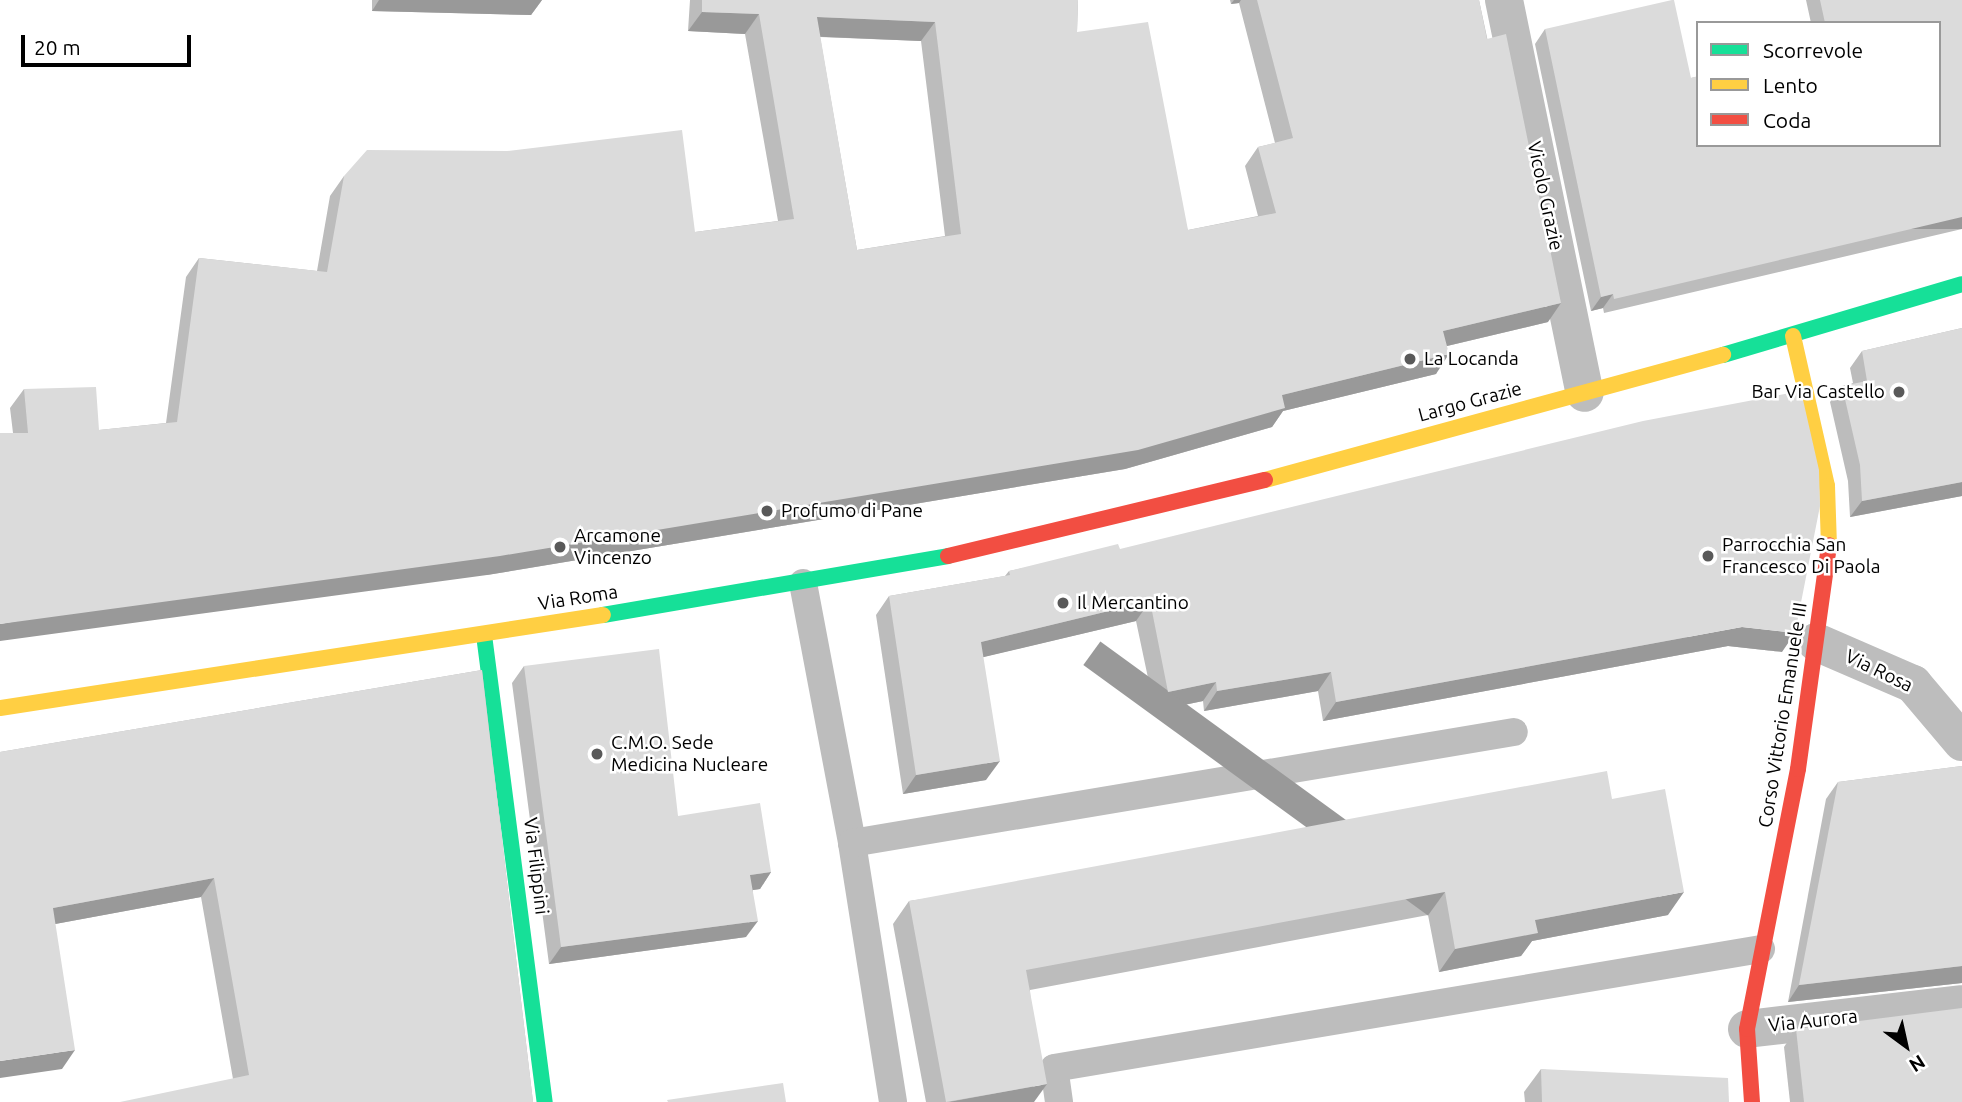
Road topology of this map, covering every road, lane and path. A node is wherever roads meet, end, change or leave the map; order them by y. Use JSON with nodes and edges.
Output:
{"nodes":[{"id":1,"x":1504,"y":0,"type":"edge"},
{"id":2,"x":1962,"y":284,"type":"edge"},
{"id":3,"x":1793,"y":336,"type":"junction"},
{"id":4,"x":1585,"y":393,"type":"junction"},
{"id":5,"x":1159,"y":509,"type":"joint"},
{"id":6,"x":803,"y":583,"type":"junction"},
{"id":7,"x":484,"y":635,"type":"junction"},
{"id":8,"x":1816,"y":642,"type":"junction"},
{"id":9,"x":0,"y":708,"type":"edge"},
{"id":10,"x":1514,"y":732,"type":"dead end"},
{"id":11,"x":1962,"y":742,"type":"edge"},
{"id":12,"x":852,"y":843,"type":"junction"},
{"id":13,"x":1761,"y":949,"type":"junction"},
{"id":14,"x":1962,"y":1004,"type":"edge"},
{"id":15,"x":1747,"y":1029,"type":"junction"},
{"id":16,"x":545,"y":1102,"type":"edge"},
{"id":17,"x":893,"y":1102,"type":"edge"},
{"id":18,"x":1059,"y":1102,"type":"edge"},
{"id":19,"x":1752,"y":1102,"type":"edge"}],
"edges":[{"from":1,"to":4,"type":"street","name":"Vicolo Grazie"},
{"from":2,"to":3,"type":"street","name":"Largo Grazie"},
{"from":3,"to":4,"type":"street","name":"Largo Grazie"},
{"from":3,"to":8,"type":"street","name":"Corso Vittorio Emanuele III"},
{"from":4,"to":5,"type":"street","name":"Largo Grazie"},
{"from":5,"to":6,"type":"street","name":"Via Roma"},
{"from":6,"to":7,"type":"street","name":"Via Roma"},
{"from":6,"to":12,"type":"lane"},
{"from":7,"to":9,"type":"street","name":"Via Roma"},
{"from":7,"to":16,"type":"street","name":"Via Filippini"},
{"from":8,"to":11,"type":"street","name":"Via Rosa"},
{"from":8,"to":13,"type":"street","name":"Corso Vittorio Emanuele III"},
{"from":10,"to":12,"type":"lane"},
{"from":12,"to":17,"type":"lane"},
{"from":13,"to":15,"type":"street","name":"Corso Vittorio Emanuele III"},
{"from":13,"to":18,"type":"lane"},
{"from":14,"to":15,"type":"street","name":"Via Aurora"},
{"from":15,"to":19,"type":"street","name":"Corso Vittorio Emanuele III"}]}
